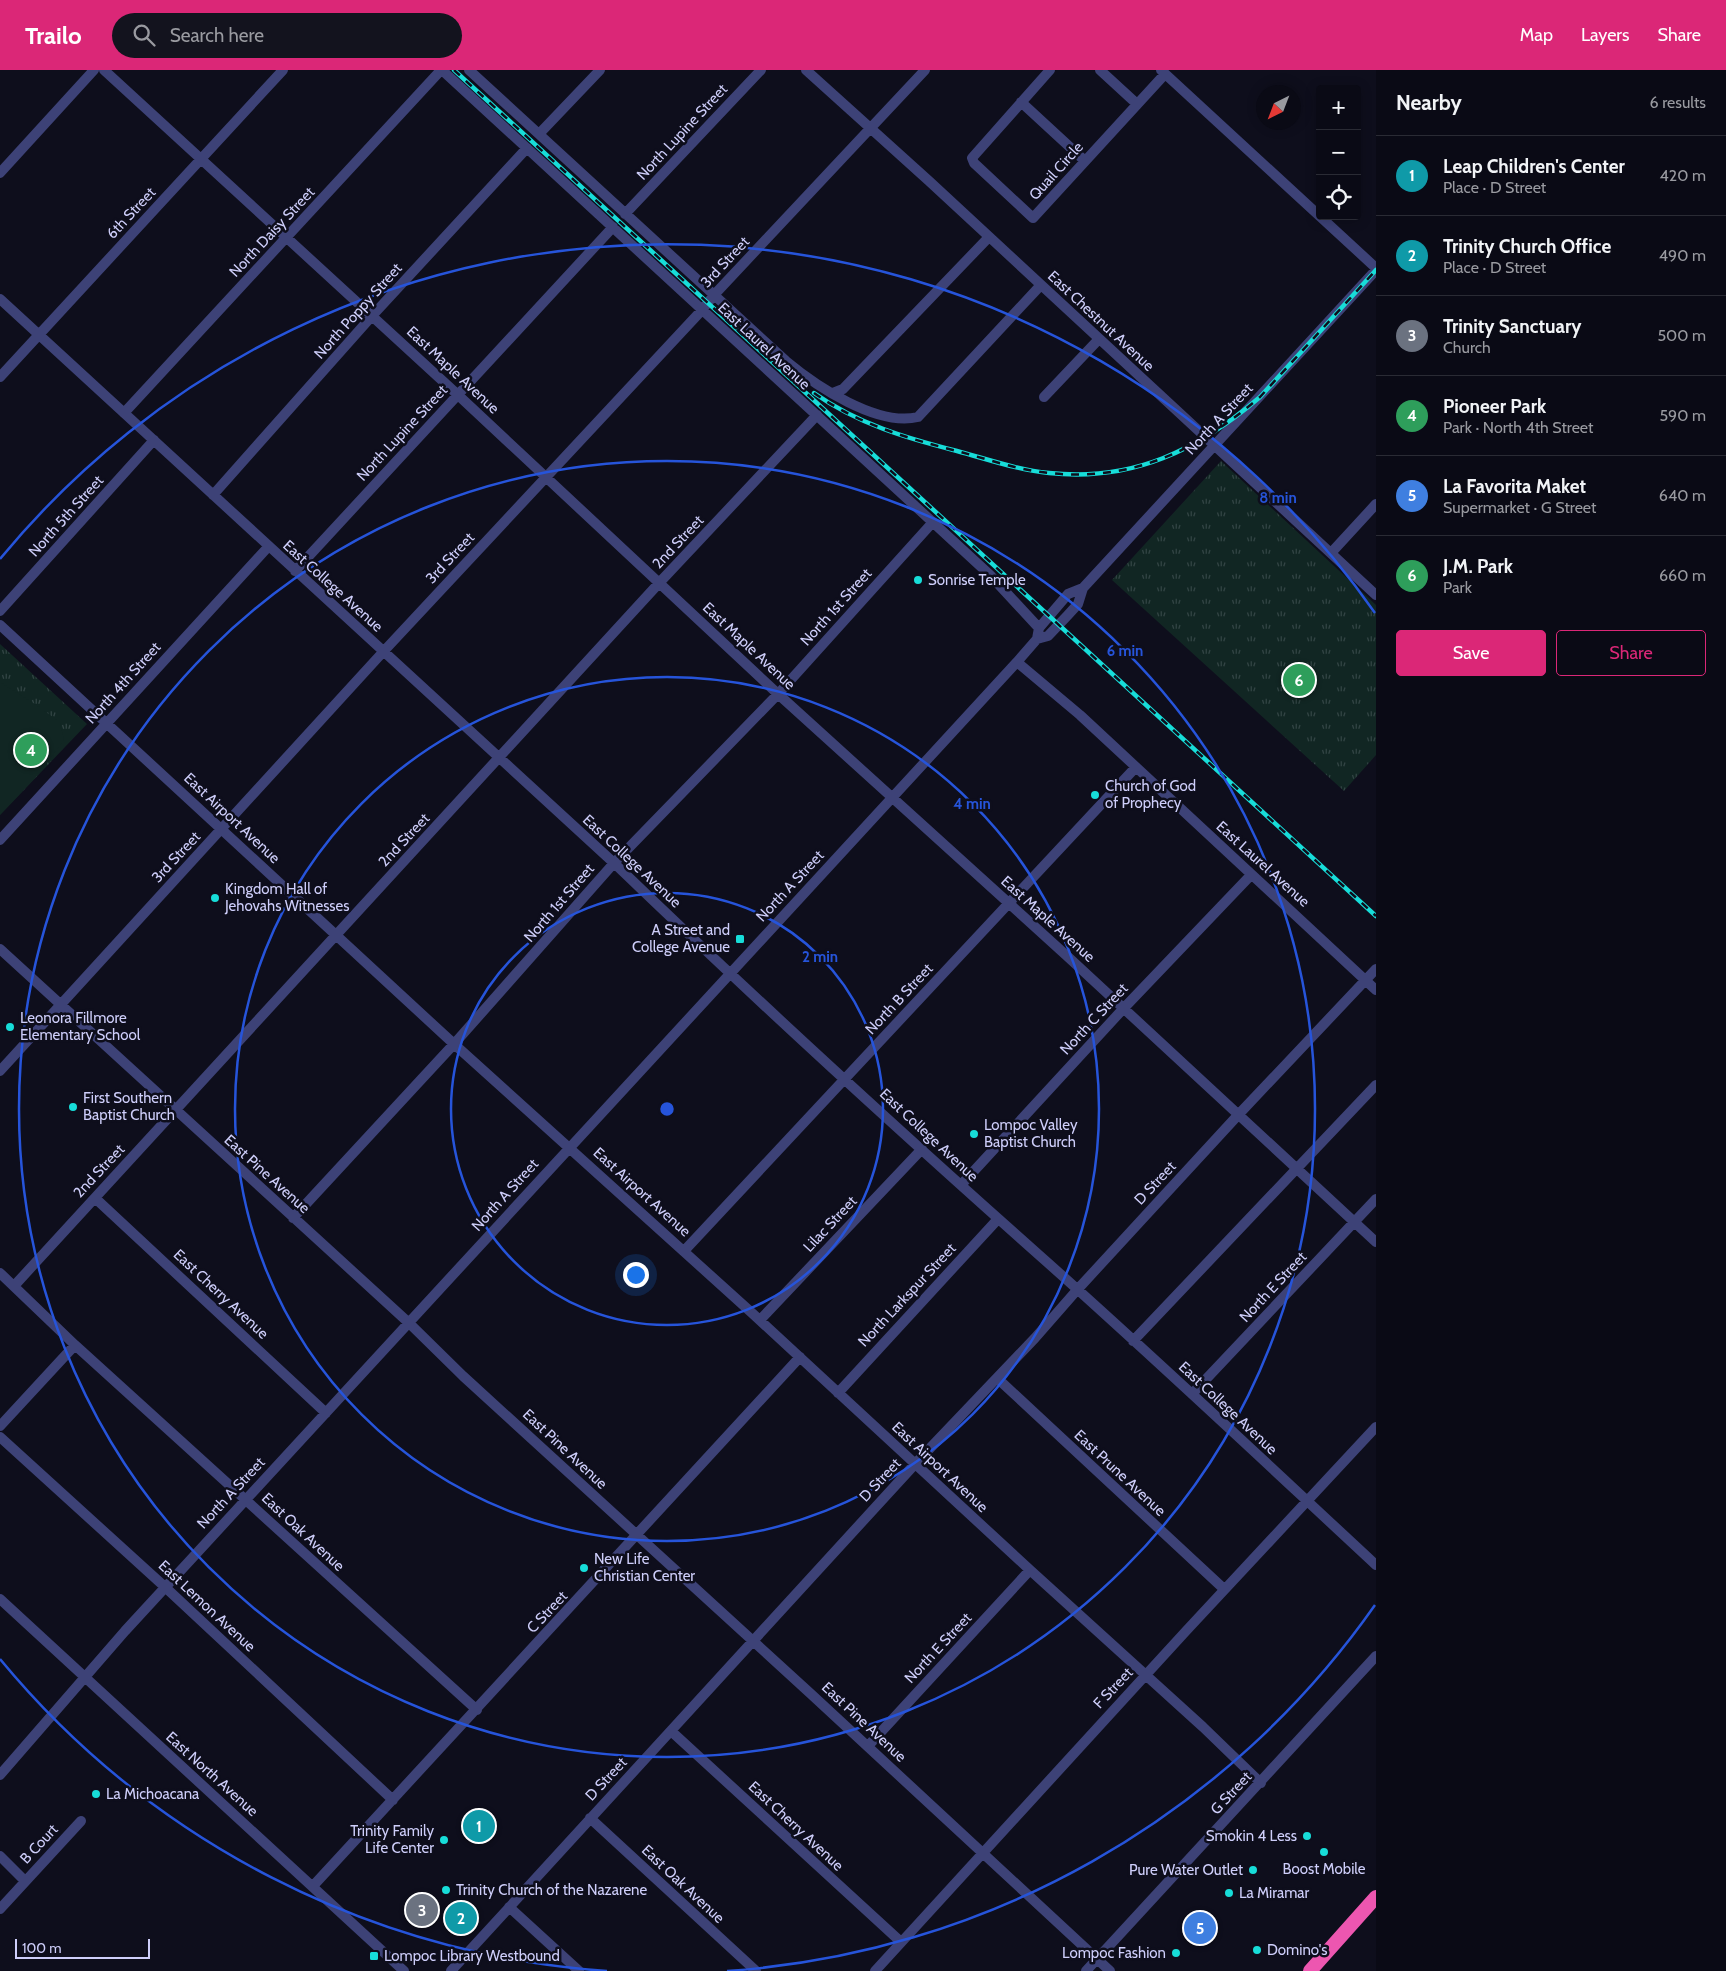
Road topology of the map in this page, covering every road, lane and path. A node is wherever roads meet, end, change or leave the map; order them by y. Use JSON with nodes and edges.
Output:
{"nodes":[{"id":1,"x":94,"y":70,"type":"edge"},
{"id":2,"x":104,"y":70,"type":"edge"},
{"id":3,"x":283,"y":70,"type":"edge"},
{"id":4,"x":441,"y":70,"type":"edge"},
{"id":5,"x":469,"y":70,"type":"edge"},
{"id":6,"x":600,"y":70,"type":"edge"},
{"id":7,"x":760,"y":70,"type":"edge"},
{"id":8,"x":806,"y":70,"type":"edge"},
{"id":9,"x":925,"y":70,"type":"edge"},
{"id":10,"x":1050,"y":70,"type":"edge"},
{"id":11,"x":1100,"y":70,"type":"edge"},
{"id":12,"x":1163,"y":72,"type":"edge"},
{"id":13,"x":1021,"y":102,"type":"junction"},
{"id":14,"x":1137,"y":104,"type":"junction"},
{"id":15,"x":870,"y":128,"type":"junction"},
{"id":16,"x":539,"y":134,"type":"junction"},
{"id":17,"x":527,"y":148,"type":"junction"},
{"id":18,"x":201,"y":160,"type":"junction"},
{"id":19,"x":1085,"y":161,"type":"junction"},
{"id":20,"x":0,"y":173,"type":"edge"},
{"id":21,"x":625,"y":214,"type":"junction"},
{"id":22,"x":613,"y":227,"type":"junction"},
{"id":23,"x":989,"y":236,"type":"junction"},
{"id":24,"x":287,"y":238,"type":"junction"},
{"id":25,"x":1376,"y":269,"type":"edge"},
{"id":26,"x":1040,"y":286,"type":"junction"},
{"id":27,"x":714,"y":295,"type":"junction"},
{"id":28,"x":0,"y":299,"type":"edge"},
{"id":29,"x":702,"y":310,"type":"junction"},
{"id":30,"x":372,"y":316,"type":"junction"},
{"id":31,"x":39,"y":334,"type":"junction"},
{"id":32,"x":1100,"y":339,"type":"junction"},
{"id":33,"x":0,"y":377,"type":"edge"},
{"id":34,"x":833,"y":393,"type":"junction"},
{"id":35,"x":458,"y":395,"type":"junction"},
{"id":36,"x":1044,"y":397,"type":"dead end"},
{"id":37,"x":124,"y":413,"type":"junction"},
{"id":38,"x":817,"y":415,"type":"junction"},
{"id":39,"x":154,"y":440,"type":"junction"},
{"id":40,"x":1214,"y":446,"type":"junction"},
{"id":41,"x":546,"y":477,"type":"junction"},
{"id":42,"x":213,"y":495,"type":"junction"},
{"id":43,"x":1376,"y":504,"type":"edge"},
{"id":44,"x":933,"y":522,"type":"junction"},
{"id":45,"x":268,"y":547,"type":"junction"},
{"id":46,"x":1331,"y":553,"type":"junction"},
{"id":47,"x":295,"y":572,"type":"junction"},
{"id":48,"x":660,"y":582,"type":"junction"},
{"id":49,"x":1083,"y":588,"type":"junction"},
{"id":50,"x":1376,"y":595,"type":"edge"},
{"id":51,"x":0,"y":611,"type":"edge"},
{"id":52,"x":0,"y":626,"type":"edge"},
{"id":53,"x":1040,"y":628,"type":"junction"},
{"id":54,"x":1037,"y":639,"type":"junction"},
{"id":55,"x":383,"y":652,"type":"junction"},
{"id":56,"x":1017,"y":662,"type":"junction"},
{"id":57,"x":778,"y":694,"type":"junction"},
{"id":58,"x":107,"y":723,"type":"junction"},
{"id":59,"x":500,"y":758,"type":"junction"},
{"id":60,"x":1136,"y":767,"type":"junction"},
{"id":61,"x":892,"y":797,"type":"junction"},
{"id":62,"x":222,"y":829,"type":"junction"},
{"id":63,"x":0,"y":840,"type":"edge"},
{"id":64,"x":614,"y":863,"type":"junction"},
{"id":65,"x":1251,"y":875,"type":"junction"},
{"id":66,"x":1008,"y":904,"type":"junction"},
{"id":67,"x":338,"y":935,"type":"junction"},
{"id":68,"x":0,"y":949,"type":"edge"},
{"id":69,"x":1376,"y":969,"type":"edge"},
{"id":70,"x":730,"y":973,"type":"junction"},
{"id":71,"x":1367,"y":981,"type":"junction"},
{"id":72,"x":1376,"y":990,"type":"edge"},
{"id":73,"x":61,"y":1004,"type":"junction"},
{"id":74,"x":1123,"y":1009,"type":"junction"},
{"id":75,"x":454,"y":1044,"type":"junction"},
{"id":76,"x":0,"y":1071,"type":"edge"},
{"id":77,"x":845,"y":1078,"type":"junction"},
{"id":78,"x":1376,"y":1085,"type":"edge"},
{"id":79,"x":176,"y":1110,"type":"junction"},
{"id":80,"x":1239,"y":1114,"type":"junction"},
{"id":81,"x":570,"y":1146,"type":"junction"},
{"id":82,"x":922,"y":1149,"type":"junction"},
{"id":83,"x":1296,"y":1169,"type":"junction"},
{"id":84,"x":961,"y":1184,"type":"junction"},
{"id":85,"x":95,"y":1198,"type":"junction"},
{"id":86,"x":1376,"y":1199,"type":"edge"},
{"id":87,"x":292,"y":1218,"type":"junction"},
{"id":88,"x":998,"y":1219,"type":"junction"},
{"id":89,"x":1354,"y":1223,"type":"junction"},
{"id":90,"x":1376,"y":1242,"type":"edge"},
{"id":91,"x":684,"y":1251,"type":"junction"},
{"id":92,"x":0,"y":1272,"type":"edge"},
{"id":93,"x":14,"y":1286,"type":"junction"},
{"id":94,"x":1077,"y":1290,"type":"junction"},
{"id":95,"x":760,"y":1320,"type":"junction"},
{"id":96,"x":409,"y":1323,"type":"junction"},
{"id":97,"x":1133,"y":1341,"type":"junction"},
{"id":98,"x":75,"y":1345,"type":"junction"},
{"id":99,"x":800,"y":1357,"type":"junction"},
{"id":100,"x":997,"y":1378,"type":"junction"},
{"id":101,"x":838,"y":1393,"type":"junction"},
{"id":102,"x":1192,"y":1394,"type":"junction"},
{"id":103,"x":326,"y":1413,"type":"junction"},
{"id":104,"x":0,"y":1426,"type":"edge"},
{"id":105,"x":1376,"y":1427,"type":"edge"},
{"id":106,"x":0,"y":1436,"type":"edge"},
{"id":107,"x":915,"y":1464,"type":"junction"},
{"id":108,"x":245,"y":1500,"type":"junction"},
{"id":109,"x":1307,"y":1501,"type":"junction"},
{"id":110,"x":637,"y":1536,"type":"junction"},
{"id":111,"x":1376,"y":1565,"type":"edge"},
{"id":112,"x":1030,"y":1570,"type":"junction"},
{"id":113,"x":165,"y":1587,"type":"junction"},
{"id":114,"x":1224,"y":1589,"type":"junction"},
{"id":115,"x":0,"y":1599,"type":"edge"},
{"id":116,"x":752,"y":1641,"type":"junction"},
{"id":117,"x":1376,"y":1656,"type":"edge"},
{"id":118,"x":1145,"y":1676,"type":"junction"},
{"id":119,"x":84,"y":1678,"type":"junction"},
{"id":120,"x":477,"y":1710,"type":"junction"},
{"id":121,"x":671,"y":1731,"type":"junction"},
{"id":122,"x":868,"y":1746,"type":"junction"},
{"id":123,"x":0,"y":1775,"type":"edge"},
{"id":124,"x":1261,"y":1783,"type":"junction"},
{"id":125,"x":392,"y":1800,"type":"junction"},
{"id":126,"x":590,"y":1818,"type":"junction"},
{"id":127,"x":80,"y":1821,"type":"dead end"},
{"id":128,"x":982,"y":1852,"type":"junction"},
{"id":129,"x":0,"y":1856,"type":"edge"},
{"id":130,"x":26,"y":1881,"type":"junction"},
{"id":131,"x":314,"y":1886,"type":"junction"},
{"id":132,"x":1376,"y":1898,"type":"edge"},
{"id":133,"x":509,"y":1907,"type":"junction"},
{"id":134,"x":0,"y":1909,"type":"edge"},
{"id":135,"x":901,"y":1942,"type":"junction"},
{"id":136,"x":1097,"y":1959,"type":"junction"},
{"id":137,"x":404,"y":1971,"type":"edge"},
{"id":138,"x":451,"y":1971,"type":"edge"},
{"id":139,"x":579,"y":1971,"type":"edge"},
{"id":140,"x":756,"y":1971,"type":"edge"},
{"id":141,"x":874,"y":1971,"type":"edge"},
{"id":142,"x":1086,"y":1971,"type":"edge"},
{"id":143,"x":1110,"y":1971,"type":"edge"},
{"id":144,"x":1310,"y":1971,"type":"edge"}],
"edges":[{"from":1,"to":20,"type":"street"},
{"from":2,"to":18,"type":"street","name":"East Maple Avenue"},
{"from":3,"to":18,"type":"street","name":"6th Street"},
{"from":4,"to":17,"type":"street","name":"East Laurel Avenue"},
{"from":4,"to":24,"type":"street","name":"North Daisy Street"},
{"from":5,"to":16,"type":"street","name":"East Laurel Avenue"},
{"from":6,"to":16,"type":"street"},
{"from":7,"to":21,"type":"street","name":"North Lupine Street"},
{"from":8,"to":15,"type":"street","name":"East Chestnut Avenue"},
{"from":9,"to":15,"type":"street","name":"3rd Street"},
{"from":10,"to":13,"type":"street","name":"Quail Circle"},
{"from":11,"to":14,"type":"street"},
{"from":12,"to":14,"type":"street","name":"Quail Circle"},
{"from":12,"to":25,"type":"street"},
{"from":13,"to":19,"type":"street"},
{"from":13,"to":19,"type":"street","name":"Quail Circle"},
{"from":14,"to":19,"type":"street","name":"Quail Circle"},
{"from":15,"to":23,"type":"street","name":"East Chestnut Avenue"},
{"from":15,"to":27,"type":"street","name":"3rd Street"},
{"from":16,"to":21,"type":"street","name":"East Laurel Avenue"},
{"from":17,"to":22,"type":"street","name":"East Laurel Avenue"},
{"from":17,"to":30,"type":"street","name":"North Poppy Street"},
{"from":18,"to":24,"type":"street","name":"East Maple Avenue"},
{"from":18,"to":31,"type":"street","name":"6th Street"},
{"from":21,"to":27,"type":"street","name":"East Laurel Avenue"},
{"from":22,"to":29,"type":"street","name":"East Laurel Avenue"},
{"from":22,"to":35,"type":"street","name":"North Lupine Street"},
{"from":23,"to":26,"type":"street","name":"East Chestnut Avenue"},
{"from":23,"to":34,"type":"street"},
{"from":24,"to":30,"type":"street","name":"East Maple Avenue"},
{"from":24,"to":37,"type":"street","name":"North Daisy Street"},
{"from":25,"to":40,"type":"street","name":"North A Street"},
{"from":26,"to":32,"type":"street","name":"East Chestnut Avenue"},
{"from":26,"to":34,"type":"street","name":"East Laurel Avenue"},
{"from":27,"to":29,"type":"street","name":"3rd Street"},
{"from":27,"to":34,"type":"street","name":"East Laurel Avenue"},
{"from":28,"to":31,"type":"street","name":"East College Avenue"},
{"from":29,"to":38,"type":"street","name":"East Laurel Avenue"},
{"from":29,"to":41,"type":"street","name":"3rd Street"},
{"from":30,"to":35,"type":"street","name":"East Maple Avenue"},
{"from":30,"to":42,"type":"street","name":"North Poppy Street"},
{"from":31,"to":33,"type":"street","name":"6th Street"},
{"from":31,"to":37,"type":"street","name":"East College Avenue"},
{"from":32,"to":36,"type":"street"},
{"from":32,"to":40,"type":"street","name":"East Chestnut Avenue"},
{"from":35,"to":41,"type":"street","name":"East Maple Avenue"},
{"from":35,"to":47,"type":"street","name":"North Lupine Street"},
{"from":37,"to":39,"type":"street","name":"East College Avenue"},
{"from":38,"to":44,"type":"street","name":"East Laurel Avenue"},
{"from":38,"to":48,"type":"street","name":"2nd Street"},
{"from":39,"to":42,"type":"street","name":"East College Avenue"},
{"from":39,"to":51,"type":"street","name":"North 5th Street"},
{"from":40,"to":46,"type":"street","name":"East Chestnut Avenue"},
{"from":40,"to":49,"type":"street","name":"North A Street"},
{"from":41,"to":48,"type":"street","name":"East Maple Avenue"},
{"from":41,"to":55,"type":"street","name":"3rd Street"},
{"from":42,"to":45,"type":"street","name":"East College Avenue"},
{"from":43,"to":46,"type":"street"},
{"from":44,"to":53,"type":"street","name":"East Laurel Avenue"},
{"from":44,"to":57,"type":"street","name":"North 1st Street"},
{"from":45,"to":47,"type":"street","name":"East College Avenue"},
{"from":45,"to":58,"type":"street","name":"North 4th Street"},
{"from":46,"to":50,"type":"street","name":"East Chestnut Avenue"},
{"from":47,"to":55,"type":"street","name":"East College Avenue"},
{"from":48,"to":57,"type":"street","name":"East Maple Avenue"},
{"from":48,"to":59,"type":"street","name":"2nd Street"},
{"from":49,"to":53,"type":"street","name":"North A Street"},
{"from":49,"to":54,"type":"street","name":"North A Street"},
{"from":52,"to":58,"type":"street","name":"East Airport Avenue"},
{"from":53,"to":54,"type":"street","name":"North A Street"},
{"from":54,"to":56,"type":"street","name":"North A Street"},
{"from":55,"to":59,"type":"street","name":"East College Avenue"},
{"from":55,"to":62,"type":"street","name":"3rd Street"},
{"from":56,"to":60,"type":"street","name":"East Laurel Avenue"},
{"from":56,"to":61,"type":"street","name":"North A Street"},
{"from":57,"to":61,"type":"street","name":"East Maple Avenue"},
{"from":57,"to":64,"type":"street","name":"North 1st Street"},
{"from":58,"to":62,"type":"street","name":"East Airport Avenue"},
{"from":58,"to":63,"type":"street","name":"North 4th Street"},
{"from":59,"to":64,"type":"street","name":"East College Avenue"},
{"from":59,"to":67,"type":"street","name":"2nd Street"},
{"from":60,"to":65,"type":"street","name":"East Laurel Avenue"},
{"from":60,"to":66,"type":"street","name":"North B Street"},
{"from":61,"to":66,"type":"street","name":"East Maple Avenue"},
{"from":61,"to":70,"type":"street","name":"North A Street"},
{"from":62,"to":67,"type":"street","name":"East Airport Avenue"},
{"from":62,"to":73,"type":"street","name":"3rd Street"},
{"from":64,"to":70,"type":"street","name":"East College Avenue"},
{"from":64,"to":75,"type":"street","name":"North 1st Street"},
{"from":65,"to":71,"type":"street","name":"East Laurel Avenue"},
{"from":65,"to":74,"type":"street","name":"North C Street"},
{"from":66,"to":74,"type":"street","name":"East Maple Avenue"},
{"from":66,"to":77,"type":"street","name":"North B Street"},
{"from":67,"to":75,"type":"street","name":"East Airport Avenue"},
{"from":67,"to":79,"type":"street","name":"2nd Street"},
{"from":68,"to":73,"type":"street","name":"East Pine Avenue"},
{"from":69,"to":71,"type":"street","name":"D Street"},
{"from":70,"to":77,"type":"street","name":"East College Avenue"},
{"from":70,"to":81,"type":"street","name":"North A Street"},
{"from":71,"to":72,"type":"street","name":"East Laurel Avenue"},
{"from":71,"to":80,"type":"street","name":"D Street"},
{"from":73,"to":76,"type":"street","name":"3rd Street"},
{"from":73,"to":79,"type":"street","name":"East Pine Avenue"},
{"from":74,"to":80,"type":"street","name":"East Maple Avenue"},
{"from":74,"to":84,"type":"street","name":"North C Street"},
{"from":75,"to":81,"type":"street","name":"East Airport Avenue"},
{"from":75,"to":87,"type":"street","name":"North 1st Street"},
{"from":77,"to":82,"type":"street","name":"East College Avenue"},
{"from":77,"to":91,"type":"street","name":"North B Street"},
{"from":78,"to":83,"type":"street"},
{"from":79,"to":85,"type":"street","name":"2nd Street"},
{"from":79,"to":87,"type":"street","name":"East Pine Avenue"},
{"from":80,"to":83,"type":"street","name":"East Maple Avenue"},
{"from":80,"to":94,"type":"street","name":"D Street"},
{"from":81,"to":91,"type":"street","name":"East Airport Avenue"},
{"from":81,"to":96,"type":"street","name":"North A Street"},
{"from":82,"to":84,"type":"street","name":"East College Avenue"},
{"from":82,"to":95,"type":"street","name":"Lilac Street"},
{"from":83,"to":89,"type":"street","name":"East Maple Avenue"},
{"from":83,"to":97,"type":"street"},
{"from":84,"to":88,"type":"street","name":"East College Avenue"},
{"from":85,"to":93,"type":"street","name":"2nd Street"},
{"from":85,"to":103,"type":"street","name":"East Cherry Avenue"},
{"from":86,"to":89,"type":"street","name":"North E Street"},
{"from":87,"to":96,"type":"street","name":"East Pine Avenue"},
{"from":88,"to":94,"type":"street","name":"East College Avenue"},
{"from":88,"to":101,"type":"street","name":"North Larkspur Street"},
{"from":89,"to":90,"type":"street","name":"East Maple Avenue"},
{"from":89,"to":102,"type":"street","name":"North E Street"},
{"from":91,"to":95,"type":"street","name":"East Airport Avenue"},
{"from":92,"to":93,"type":"street","name":"East Oak Avenue"},
{"from":93,"to":98,"type":"street","name":"East Oak Avenue"},
{"from":94,"to":97,"type":"street","name":"East College Avenue"},
{"from":94,"to":100,"type":"street","name":"D Street"},
{"from":95,"to":99,"type":"street","name":"East Airport Avenue"},
{"from":96,"to":103,"type":"street","name":"North A Street"},
{"from":96,"to":110,"type":"street","name":"East Pine Avenue"},
{"from":97,"to":102,"type":"street","name":"East College Avenue"},
{"from":98,"to":104,"type":"street"},
{"from":98,"to":108,"type":"street","name":"East Oak Avenue"},
{"from":99,"to":101,"type":"street","name":"East Airport Avenue"},
{"from":99,"to":110,"type":"street","name":"C Street"},
{"from":100,"to":107,"type":"street","name":"D Street"},
{"from":100,"to":114,"type":"street","name":"East Prune Avenue"},
{"from":101,"to":107,"type":"street","name":"East Airport Avenue"},
{"from":102,"to":109,"type":"street","name":"East College Avenue"},
{"from":103,"to":108,"type":"street","name":"North A Street"},
{"from":105,"to":109,"type":"street","name":"F Street"},
{"from":106,"to":113,"type":"street","name":"East Lemon Avenue"},
{"from":107,"to":112,"type":"street","name":"East Airport Avenue"},
{"from":107,"to":116,"type":"street","name":"D Street"},
{"from":108,"to":113,"type":"street","name":"North A Street"},
{"from":108,"to":120,"type":"street","name":"East Oak Avenue"},
{"from":109,"to":111,"type":"street","name":"East College Avenue"},
{"from":109,"to":114,"type":"street","name":"F Street"},
{"from":110,"to":116,"type":"street","name":"East Pine Avenue"},
{"from":110,"to":120,"type":"street","name":"C Street"},
{"from":112,"to":118,"type":"street","name":"East Airport Avenue"},
{"from":112,"to":122,"type":"street","name":"North E Street"},
{"from":113,"to":119,"type":"street","name":"North A Street"},
{"from":113,"to":125,"type":"street","name":"East Lemon Avenue"},
{"from":114,"to":118,"type":"street","name":"F Street"},
{"from":115,"to":119,"type":"street","name":"East North Avenue"},
{"from":116,"to":121,"type":"street","name":"D Street"},
{"from":116,"to":122,"type":"street","name":"East Pine Avenue"},
{"from":117,"to":124,"type":"street","name":"G Street"},
{"from":118,"to":124,"type":"street","name":"East Airport Avenue"},
{"from":118,"to":128,"type":"street","name":"F Street"},
{"from":119,"to":123,"type":"street","name":"North A Street"},
{"from":119,"to":131,"type":"street","name":"East North Avenue"},
{"from":120,"to":125,"type":"street","name":"C Street"},
{"from":121,"to":126,"type":"street","name":"D Street"},
{"from":121,"to":135,"type":"street","name":"East Cherry Avenue"},
{"from":122,"to":128,"type":"street","name":"East Pine Avenue"},
{"from":124,"to":136,"type":"street","name":"G Street"},
{"from":125,"to":131,"type":"street","name":"C Street"},
{"from":126,"to":133,"type":"street","name":"D Street"},
{"from":126,"to":140,"type":"street","name":"East Oak Avenue"},
{"from":127,"to":130,"type":"street","name":"B Court"},
{"from":128,"to":135,"type":"street","name":"F Street"},
{"from":128,"to":136,"type":"street","name":"East Pine Avenue"},
{"from":129,"to":130,"type":"street"},
{"from":130,"to":134,"type":"street","name":"B Court"},
{"from":131,"to":137,"type":"street","name":"East North Avenue"},
{"from":132,"to":144,"type":"highway"},
{"from":133,"to":138,"type":"street","name":"D Street"},
{"from":133,"to":139,"type":"street"},
{"from":135,"to":141,"type":"street","name":"F Street"},
{"from":136,"to":142,"type":"street","name":"G Street"},
{"from":136,"to":143,"type":"street","name":"East Pine Avenue"}]}
